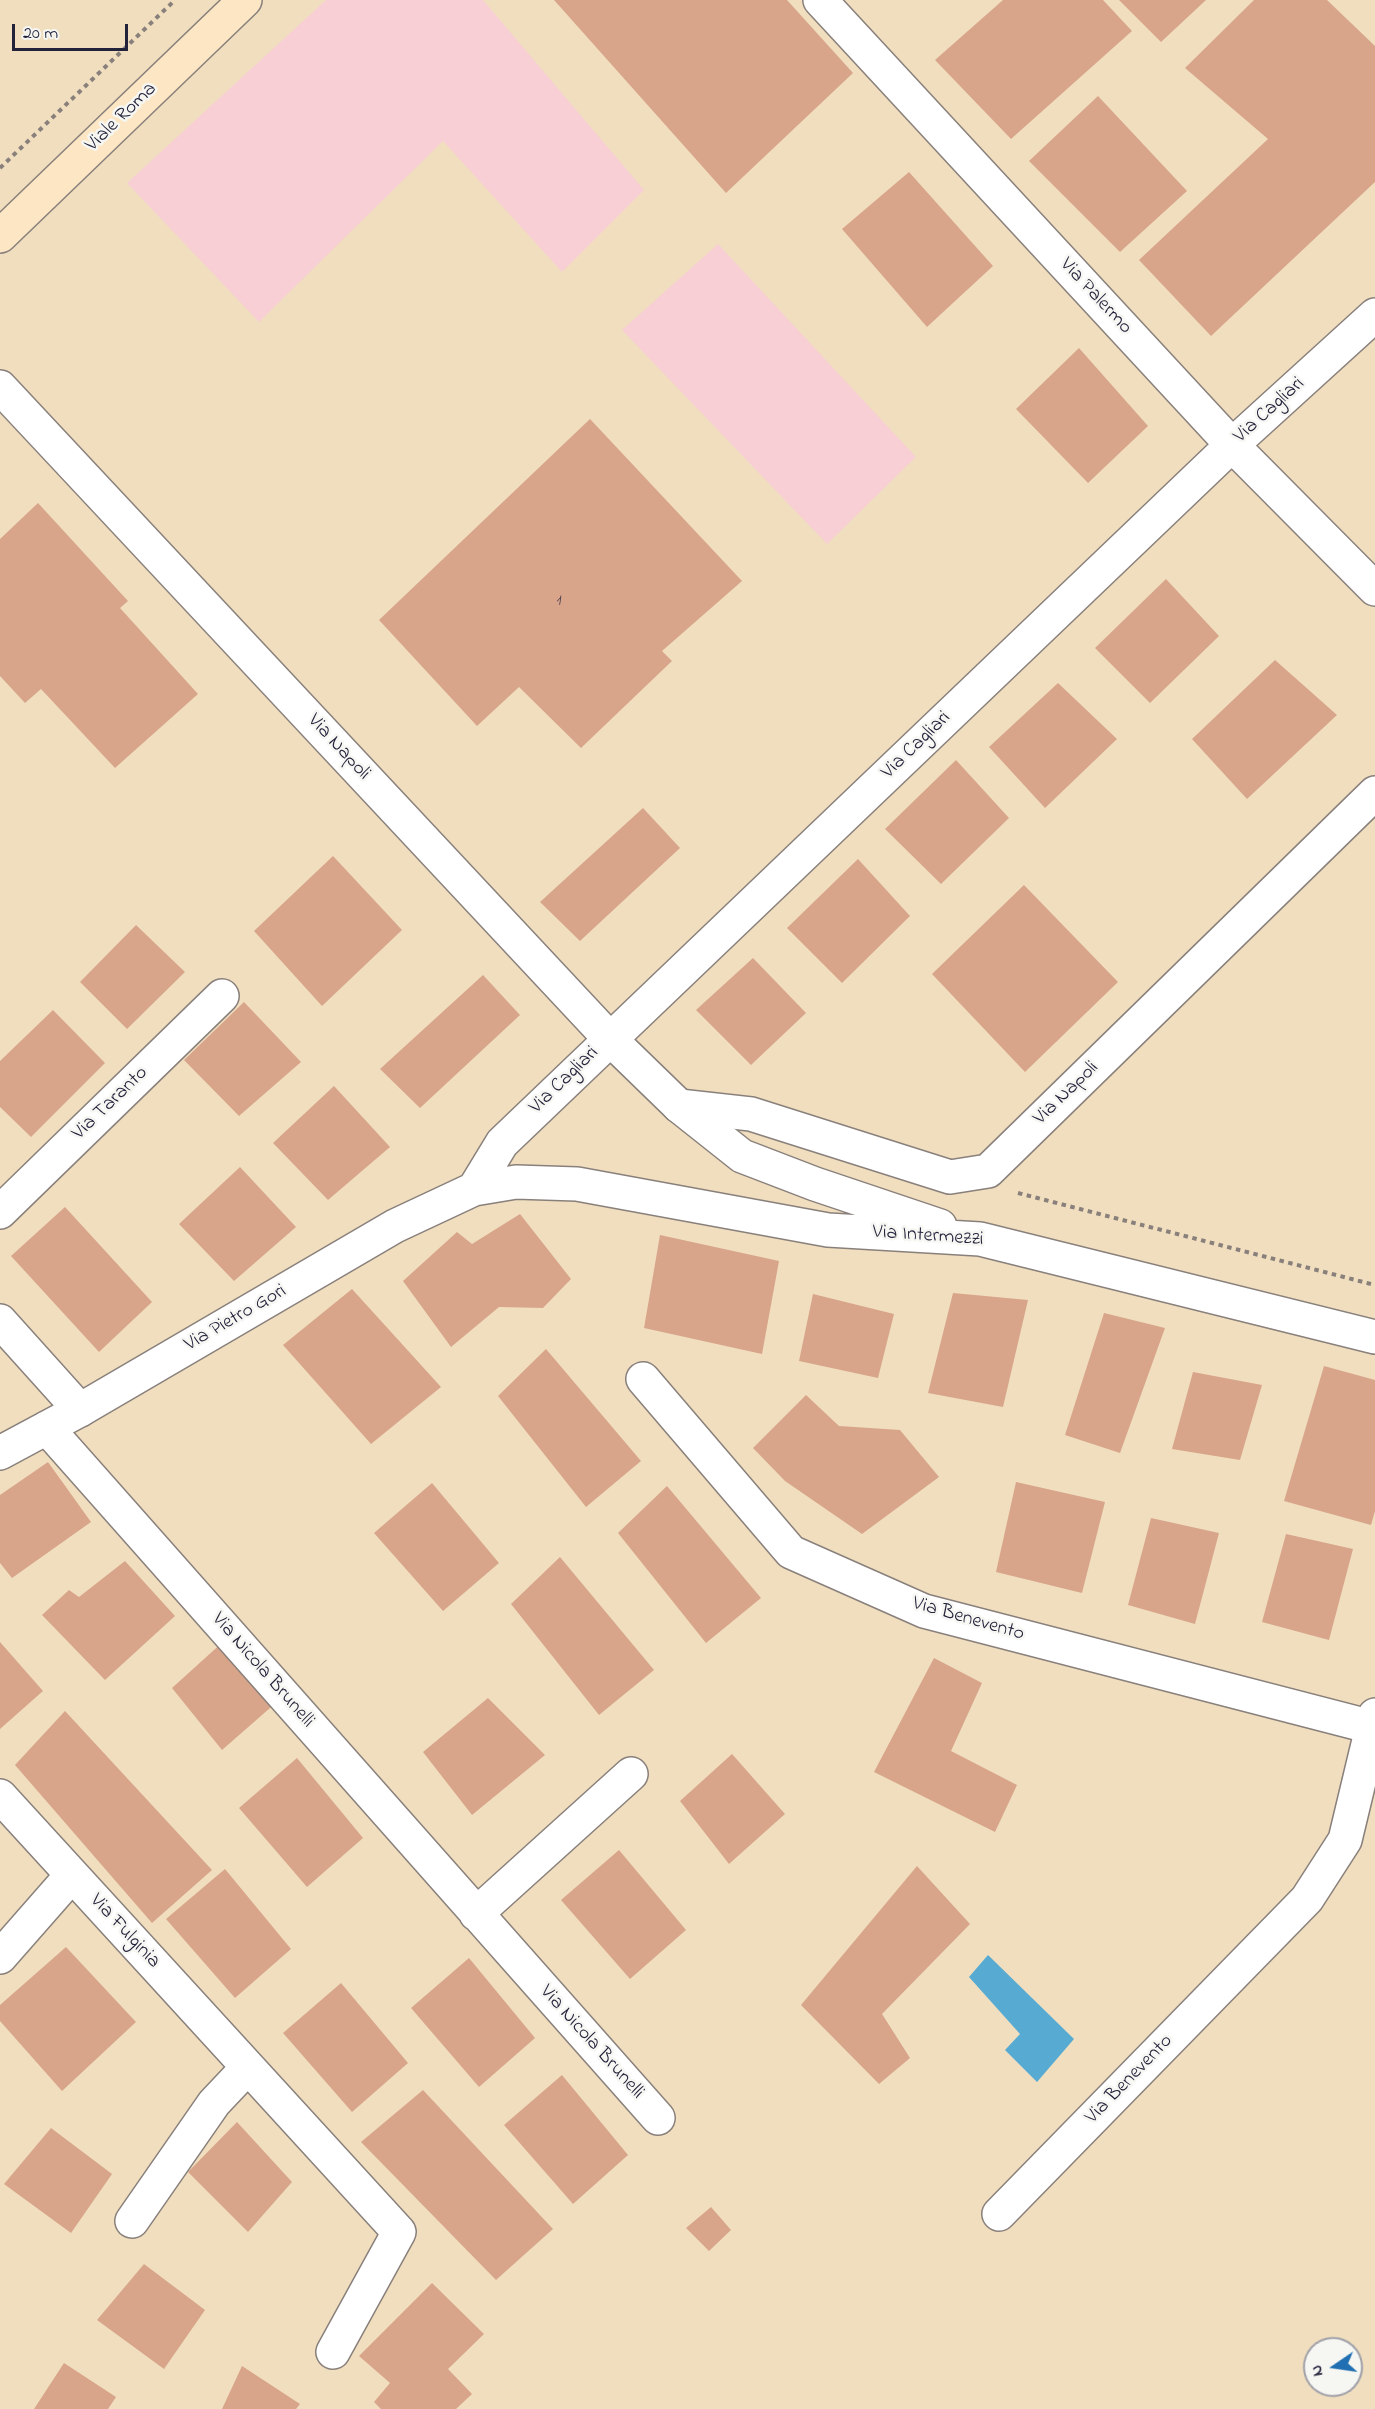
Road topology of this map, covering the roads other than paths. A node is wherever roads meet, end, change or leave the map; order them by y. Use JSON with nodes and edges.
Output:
{"nodes":[{"id":1,"x":245,"y":0,"type":"edge"},
{"id":2,"x":820,"y":0,"type":"edge"},
{"id":3,"x":0,"y":236,"type":"edge"},
{"id":4,"x":1375,"y":315,"type":"edge"},
{"id":5,"x":0,"y":387,"type":"edge"},
{"id":6,"x":1232,"y":445,"type":"junction"},
{"id":7,"x":1375,"y":589,"type":"edge"},
{"id":8,"x":1375,"y":793,"type":"edge"},
{"id":9,"x":222,"y":996,"type":"dead end"},
{"id":10,"x":610,"y":1039,"type":"junction"},
{"id":11,"x":679,"y":1106,"type":"junction"},
{"id":12,"x":474,"y":1189,"type":"junction"},
{"id":13,"x":0,"y":1212,"type":"edge"},
{"id":14,"x":980,"y":1239,"type":"junction"},
{"id":15,"x":0,"y":1321,"type":"edge"},
{"id":16,"x":1375,"y":1337,"type":"edge"},
{"id":17,"x":643,"y":1379,"type":"dead end"},
{"id":18,"x":80,"y":1410,"type":"junction"},
{"id":19,"x":47,"y":1428,"type":"junction"},
{"id":20,"x":0,"y":1453,"type":"edge"},
{"id":21,"x":1373,"y":1721,"type":"edge"},
{"id":22,"x":631,"y":1774,"type":"dead end"},
{"id":23,"x":0,"y":1796,"type":"edge"},
{"id":24,"x":72,"y":1875,"type":"junction"},
{"id":25,"x":476,"y":1914,"type":"junction"},
{"id":26,"x":0,"y":1957,"type":"edge"},
{"id":27,"x":248,"y":2067,"type":"junction"},
{"id":28,"x":658,"y":2118,"type":"dead end"},
{"id":29,"x":999,"y":2214,"type":"dead end"},
{"id":30,"x":132,"y":2221,"type":"dead end"},
{"id":31,"x":333,"y":2352,"type":"dead end"}],
"edges":[{"from":1,"to":3,"type":"main road","name":"Viale Roma"},
{"from":2,"to":6,"type":"street","name":"Via Palermo"},
{"from":4,"to":6,"type":"street","name":"Via Cagliari"},
{"from":5,"to":10,"type":"street","name":"Via Napoli"},
{"from":6,"to":7,"type":"street","name":"Via Palermo"},
{"from":6,"to":10,"type":"street","name":"Via Cagliari"},
{"from":8,"to":11,"type":"street","name":"Via Napoli"},
{"from":9,"to":13,"type":"street","name":"Via Taranto"},
{"from":10,"to":11,"type":"street","name":"Via Napoli"},
{"from":10,"to":12,"type":"street","name":"Via Cagliari"},
{"from":11,"to":14,"type":"street","name":"Via Napoli"},
{"from":12,"to":14,"type":"street","name":"Via Intermezzi"},
{"from":12,"to":18,"type":"street","name":"Via Pietro Gori"},
{"from":14,"to":16,"type":"street","name":"Via Intermezzi"},
{"from":15,"to":18,"type":"street"},
{"from":17,"to":21,"type":"street","name":"Via Benevento"},
{"from":18,"to":19,"type":"street","name":"Via Pietro Gori"},
{"from":19,"to":20,"type":"street","name":"Via Pietro Gori"},
{"from":19,"to":25,"type":"street","name":"Via Nicola Brunelli"},
{"from":21,"to":29,"type":"street","name":"Via Benevento"},
{"from":22,"to":25,"type":"street"},
{"from":23,"to":24,"type":"street","name":"Via Fulginia"},
{"from":24,"to":26,"type":"street"},
{"from":24,"to":27,"type":"street","name":"Via Fulginia"},
{"from":25,"to":28,"type":"street","name":"Via Nicola Brunelli"},
{"from":27,"to":30,"type":"street"},
{"from":27,"to":31,"type":"street","name":"Via Fulginia"}]}
